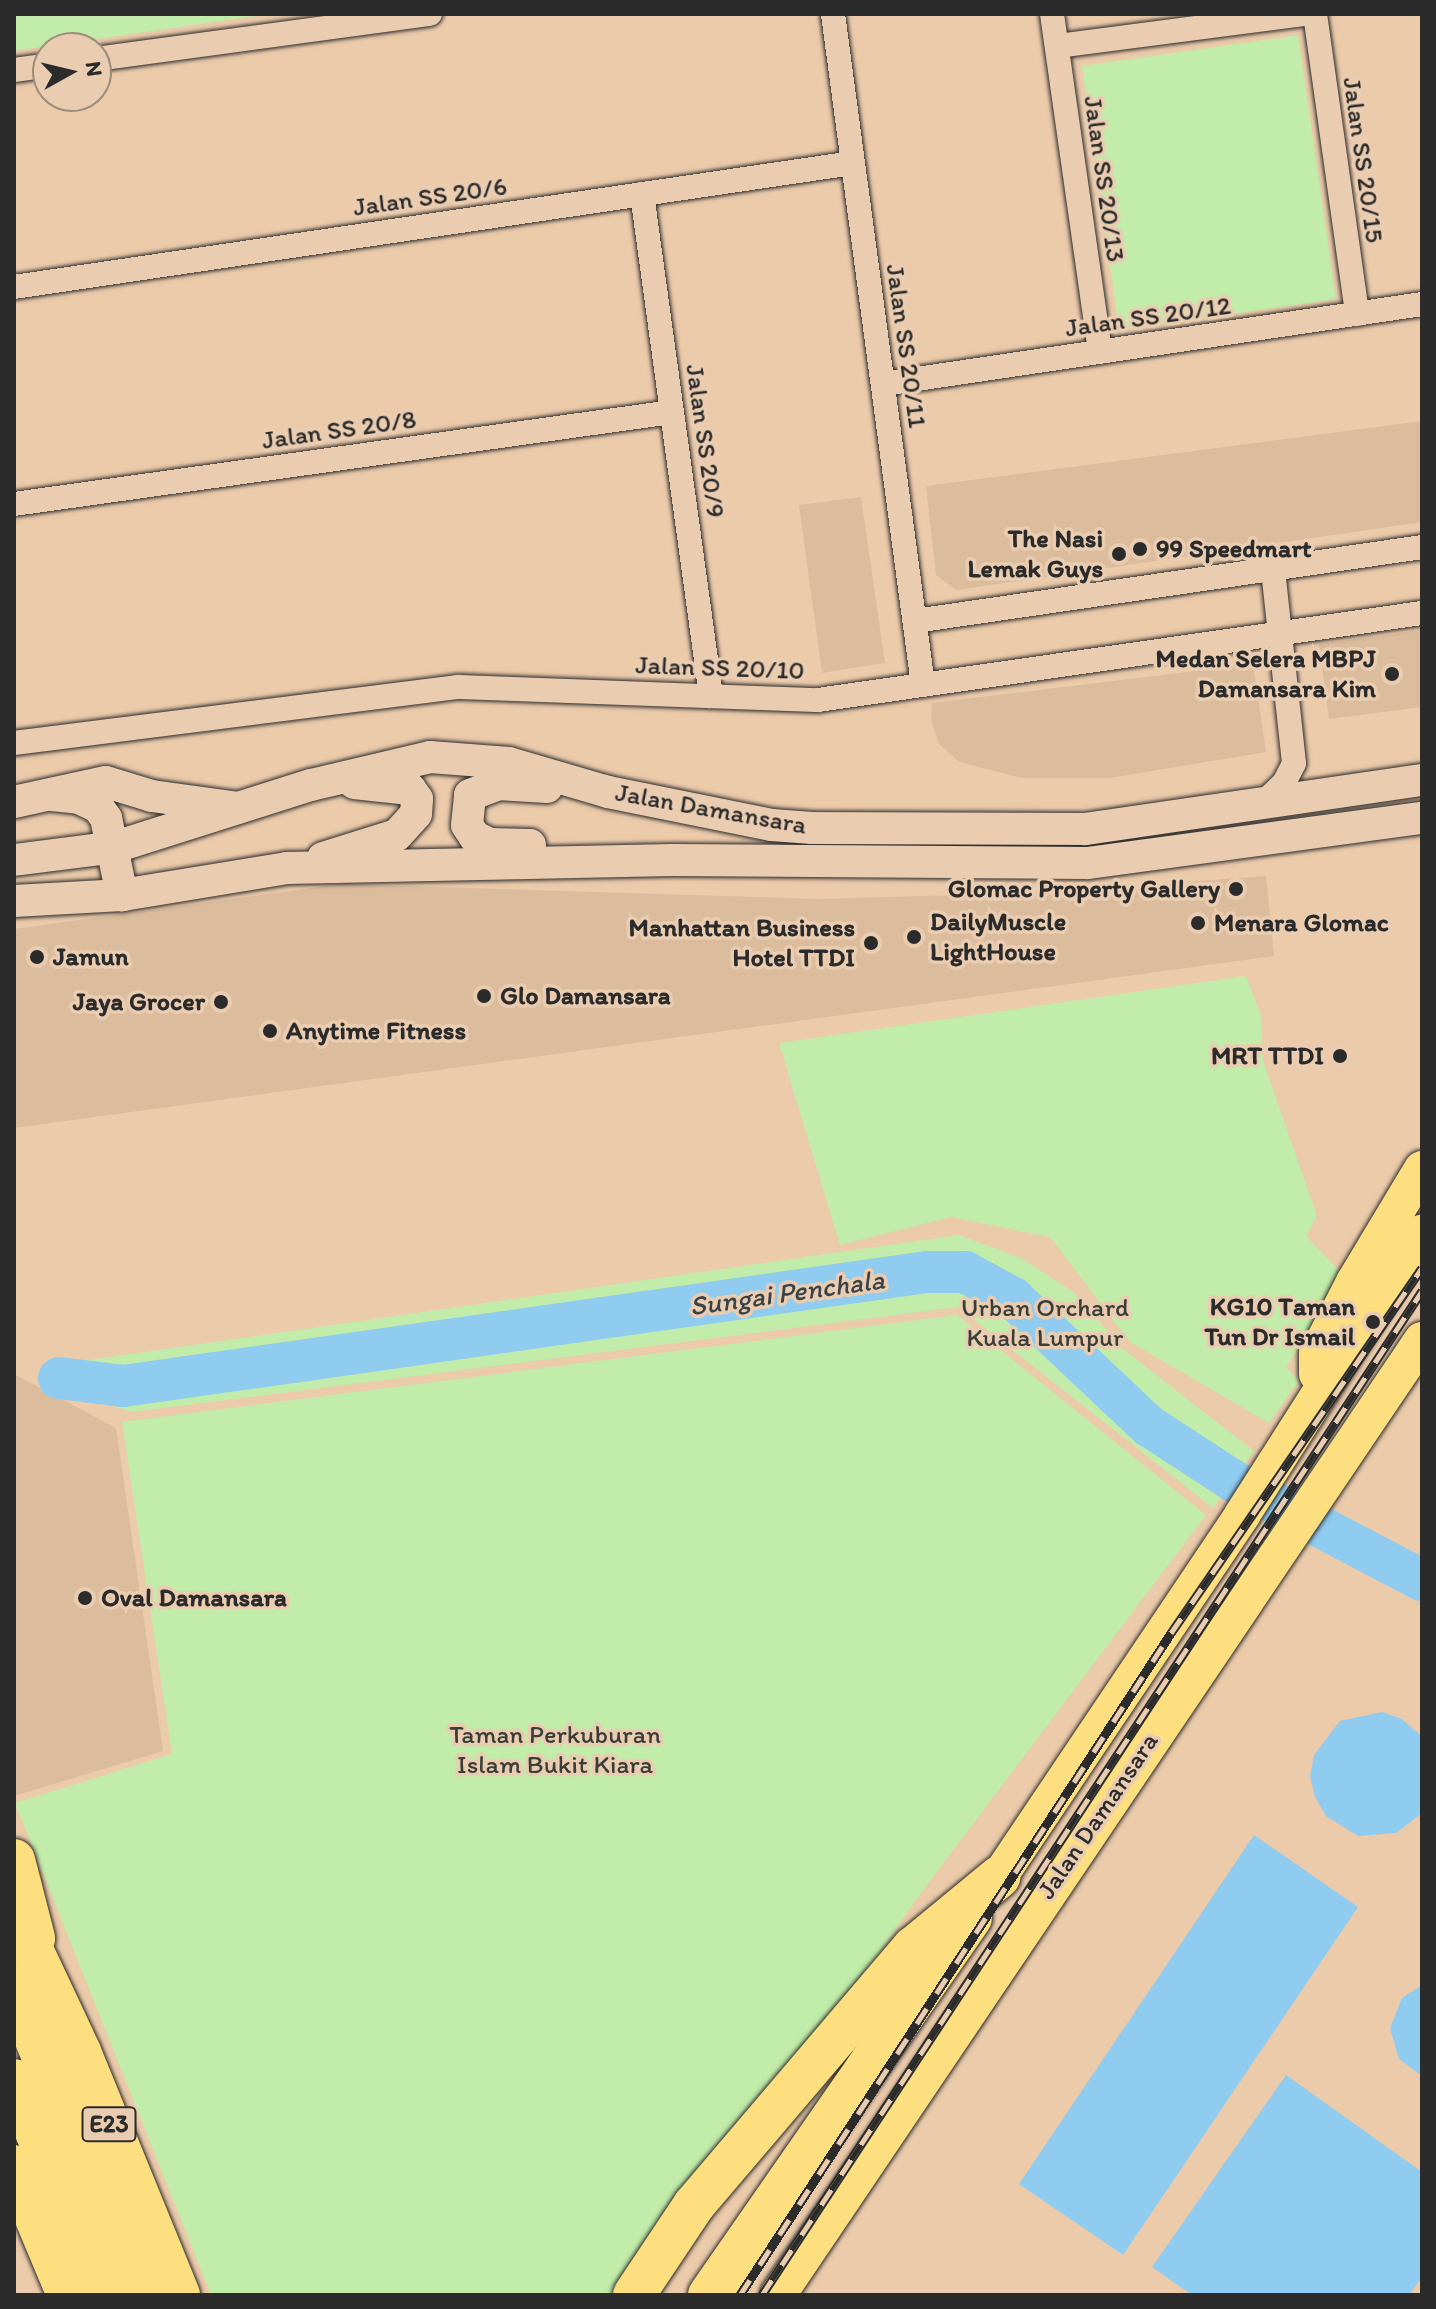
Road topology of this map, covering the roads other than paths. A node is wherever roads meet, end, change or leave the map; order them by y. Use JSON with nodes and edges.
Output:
{"nodes":[{"id":1,"x":430,"y":14,"type":"edge"},
{"id":2,"x":833,"y":14,"type":"edge"},
{"id":3,"x":1052,"y":14,"type":"edge"},
{"id":4,"x":1305,"y":14,"type":"edge"},
{"id":5,"x":1315,"y":14,"type":"edge"},
{"id":6,"x":359,"y":19,"type":"edge"},
{"id":7,"x":1057,"y":46,"type":"junction"},
{"id":8,"x":112,"y":57,"type":"edge"},
{"id":9,"x":853,"y":163,"type":"junction"},
{"id":10,"x":642,"y":194,"type":"junction"},
{"id":11,"x":14,"y":287,"type":"edge"},
{"id":12,"x":1422,"y":304,"type":"edge"},
{"id":13,"x":1357,"y":314,"type":"junction"},
{"id":14,"x":1100,"y":352,"type":"junction"},
{"id":15,"x":883,"y":384,"type":"junction"},
{"id":16,"x":672,"y":412,"type":"junction"},
{"id":17,"x":14,"y":504,"type":"edge"},
{"id":18,"x":1422,"y":547,"type":"edge"},
{"id":19,"x":1273,"y":569,"type":"junction"},
{"id":20,"x":1422,"y":613,"type":"edge"},
{"id":21,"x":915,"y":621,"type":"junction"},
{"id":22,"x":1280,"y":633,"type":"junction"},
{"id":23,"x":923,"y":685,"type":"junction"},
{"id":24,"x":711,"y":696,"type":"junction"},
{"id":25,"x":14,"y":743,"type":"edge"},
{"id":26,"x":1294,"y":763,"type":"junction"},
{"id":27,"x":1422,"y":780,"type":"edge"},
{"id":28,"x":311,"y":785,"type":"junction"},
{"id":29,"x":608,"y":792,"type":"junction"},
{"id":30,"x":1332,"y":796,"type":"junction"},
{"id":31,"x":28,"y":798,"type":"edge"},
{"id":32,"x":1261,"y":805,"type":"junction"},
{"id":33,"x":241,"y":809,"type":"junction"},
{"id":34,"x":1422,"y":818,"type":"edge"},
{"id":35,"x":115,"y":847,"type":"junction"},
{"id":36,"x":14,"y":860,"type":"edge"},
{"id":37,"x":672,"y":860,"type":"junction"},
{"id":38,"x":287,"y":868,"type":"junction"},
{"id":39,"x":122,"y":895,"type":"junction"},
{"id":40,"x":14,"y":901,"type":"edge"},
{"id":41,"x":1422,"y":1169,"type":"edge"},
{"id":42,"x":1422,"y":1232,"type":"edge"},
{"id":43,"x":1422,"y":1340,"type":"edge"},
{"id":44,"x":1317,"y":1395,"type":"junction"},
{"id":45,"x":14,"y":1860,"type":"edge"},
{"id":46,"x":999,"y":1877,"type":"junction"},
{"id":47,"x":14,"y":1911,"type":"edge"},
{"id":48,"x":26,"y":1970,"type":"edge"},
{"id":49,"x":14,"y":2080,"type":"edge"},
{"id":50,"x":14,"y":2166,"type":"edge"},
{"id":51,"x":14,"y":2239,"type":"edge"},
{"id":52,"x":123,"y":2287,"type":"edge"},
{"id":53,"x":38,"y":2295,"type":"edge"},
{"id":54,"x":68,"y":2295,"type":"edge"},
{"id":55,"x":179,"y":2295,"type":"edge"},
{"id":56,"x":634,"y":2295,"type":"edge"},
{"id":57,"x":709,"y":2295,"type":"edge"},
{"id":58,"x":778,"y":2295,"type":"edge"}],
"edges":[{"from":1,"to":6,"type":"street"},
{"from":2,"to":9,"type":"street","name":"Jalan SS 20/11"},
{"from":3,"to":7,"type":"street","name":"Jalan SS 20/13"},
{"from":4,"to":7,"type":"street"},
{"from":5,"to":13,"type":"street","name":"Jalan SS 20/15"},
{"from":6,"to":8,"type":"street"},
{"from":7,"to":14,"type":"street","name":"Jalan SS 20/13"},
{"from":9,"to":10,"type":"street","name":"Jalan SS 20/6"},
{"from":9,"to":15,"type":"street","name":"Jalan SS 20/11"},
{"from":10,"to":11,"type":"street","name":"Jalan SS 20/6"},
{"from":10,"to":16,"type":"street","name":"Jalan SS 20/9"},
{"from":12,"to":13,"type":"street","name":"Jalan SS 20/12"},
{"from":13,"to":14,"type":"street","name":"Jalan SS 20/12"},
{"from":14,"to":15,"type":"street","name":"Jalan SS 20/12"},
{"from":15,"to":21,"type":"street","name":"Jalan SS 20/11"},
{"from":16,"to":17,"type":"street","name":"Jalan SS 20/8"},
{"from":16,"to":24,"type":"street","name":"Jalan SS 20/9"},
{"from":18,"to":19,"type":"street"},
{"from":19,"to":21,"type":"street"},
{"from":19,"to":22,"type":"street"},
{"from":20,"to":22,"type":"street","name":"Jalan SS 20/10"},
{"from":21,"to":23,"type":"street","name":"Jalan SS 20/11"},
{"from":22,"to":23,"type":"street","name":"Jalan SS 20/10"},
{"from":22,"to":26,"type":"street"},
{"from":23,"to":24,"type":"street","name":"Jalan SS 20/10"},
{"from":24,"to":25,"type":"street","name":"Jalan SS 20/10"},
{"from":26,"to":30,"type":"street"},
{"from":26,"to":32,"type":"street"},
{"from":27,"to":30,"type":"main road","name":"Jalan Damansara"},
{"from":28,"to":29,"type":"main road","name":"Jalan Damansara"},
{"from":28,"to":33,"type":"main road","name":"Jalan Damansara"},
{"from":28,"to":38,"type":"main road"},
{"from":29,"to":32,"type":"main road","name":"Jalan Damansara"},
{"from":29,"to":37,"type":"main road"},
{"from":30,"to":32,"type":"main road","name":"Jalan Damansara"},
{"from":31,"to":33,"type":"main road"},
{"from":31,"to":35,"type":"main road"},
{"from":33,"to":35,"type":"main road","name":"Jalan Damansara"},
{"from":34,"to":37,"type":"main road","name":"Jalan Damansara"},
{"from":35,"to":36,"type":"main road","name":"Jalan Damansara"},
{"from":35,"to":39,"type":"main road"},
{"from":37,"to":38,"type":"main road","name":"Jalan Damansara"},
{"from":38,"to":39,"type":"main road","name":"Jalan Damansara"},
{"from":39,"to":40,"type":"main road","name":"Jalan Damansara"},
{"from":41,"to":44,"type":"main road"},
{"from":42,"to":44,"type":"main road","name":"Jalan Damansara"},
{"from":43,"to":58,"type":"main road","name":"Jalan Damansara"},
{"from":44,"to":46,"type":"main road","name":"Jalan Damansara"},
{"from":45,"to":48,"type":"highway"},
{"from":46,"to":56,"type":"highway"},
{"from":46,"to":57,"type":"highway"},
{"from":47,"to":48,"type":"highway","number":"E23"},
{"from":48,"to":52,"type":"highway"},
{"from":48,"to":55,"type":"highway","number":"E23"},
{"from":49,"to":52,"type":"highway","number":"E23"},
{"from":50,"to":54,"type":"highway"},
{"from":51,"to":53,"type":"highway"}]}
